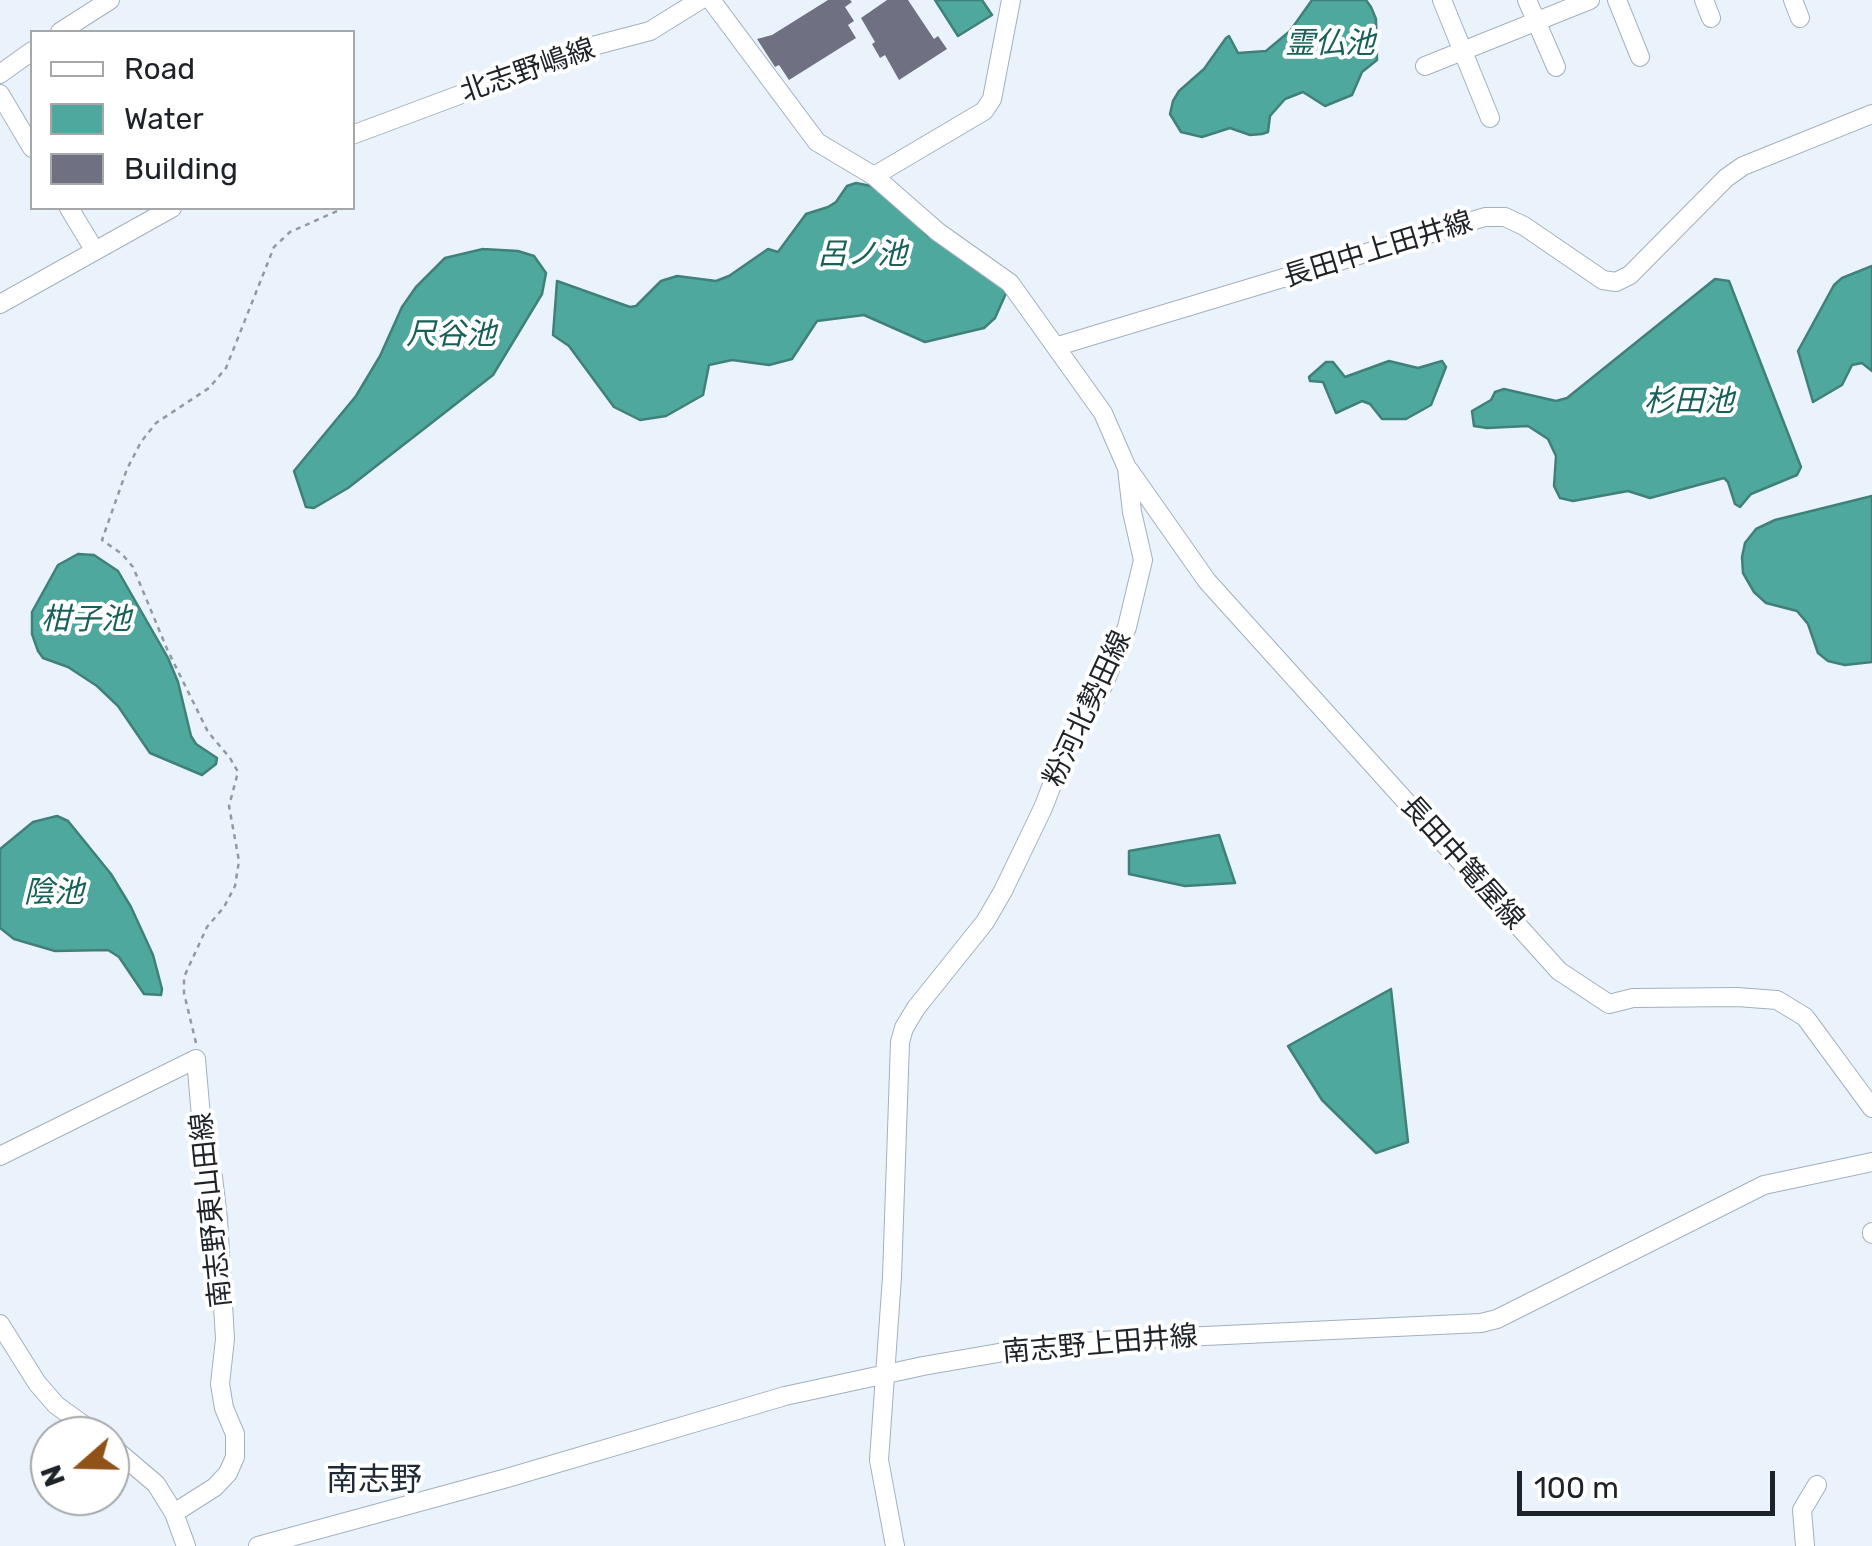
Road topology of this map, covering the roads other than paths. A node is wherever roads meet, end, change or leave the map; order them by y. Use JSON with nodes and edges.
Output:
{"nodes":[{"id":1,"x":110,"y":0,"type":"edge"},
{"id":2,"x":700,"y":0,"type":"edge"},
{"id":3,"x":711,"y":0,"type":"edge"},
{"id":4,"x":1011,"y":0,"type":"edge"},
{"id":5,"x":1442,"y":0,"type":"edge"},
{"id":6,"x":1527,"y":0,"type":"edge"},
{"id":7,"x":1590,"y":0,"type":"edge"},
{"id":8,"x":1616,"y":0,"type":"edge"},
{"id":9,"x":1704,"y":0,"type":"edge"},
{"id":10,"x":1793,"y":0,"type":"edge"},
{"id":11,"x":1711,"y":18,"type":"dead end"},
{"id":12,"x":1800,"y":18,"type":"dead end"},
{"id":13,"x":1536,"y":21,"type":"junction"},
{"id":14,"x":63,"y":30,"type":"edge"},
{"id":15,"x":1462,"y":51,"type":"junction"},
{"id":16,"x":30,"y":52,"type":"edge"},
{"id":17,"x":1640,"y":57,"type":"dead end"},
{"id":18,"x":1425,"y":66,"type":"dead end"},
{"id":19,"x":1556,"y":67,"type":"dead end"},
{"id":20,"x":0,"y":74,"type":"edge"},
{"id":21,"x":0,"y":94,"type":"edge"},
{"id":22,"x":1872,"y":114,"type":"edge"},
{"id":23,"x":1490,"y":118,"type":"dead end"},
{"id":24,"x":355,"y":135,"type":"edge"},
{"id":25,"x":30,"y":145,"type":"edge"},
{"id":26,"x":874,"y":176,"type":"junction"},
{"id":27,"x":70,"y":210,"type":"edge"},
{"id":28,"x":168,"y":210,"type":"edge"},
{"id":29,"x":95,"y":251,"type":"junction"},
{"id":30,"x":0,"y":304,"type":"edge"},
{"id":31,"x":1058,"y":346,"type":"junction"},
{"id":32,"x":1127,"y":468,"type":"junction"},
{"id":33,"x":1865,"y":1085,"type":"edge"},
{"id":34,"x":1872,"y":1108,"type":"edge"},
{"id":35,"x":0,"y":1156,"type":"edge"},
{"id":36,"x":1872,"y":1162,"type":"edge"},
{"id":37,"x":0,"y":1324,"type":"edge"},
{"id":38,"x":885,"y":1374,"type":"junction"},
{"id":39,"x":72,"y":1416,"type":"edge"},
{"id":40,"x":130,"y":1461,"type":"edge"},
{"id":41,"x":1816,"y":1484,"type":"dead end"},
{"id":42,"x":174,"y":1513,"type":"junction"},
{"id":43,"x":186,"y":1546,"type":"edge"},
{"id":44,"x":258,"y":1546,"type":"edge"},
{"id":45,"x":895,"y":1546,"type":"edge"},
{"id":46,"x":1805,"y":1546,"type":"edge"}],
"edges":[{"from":1,"to":14,"type":"street"},
{"from":2,"to":24,"type":"street","name":"北志野嶋線"},
{"from":3,"to":26,"type":"street","name":"粉河北勢田線"},
{"from":4,"to":26,"type":"street"},
{"from":5,"to":15,"type":"street"},
{"from":6,"to":13,"type":"street"},
{"from":7,"to":13,"type":"street"},
{"from":8,"to":17,"type":"street"},
{"from":9,"to":11,"type":"street"},
{"from":10,"to":12,"type":"street"},
{"from":13,"to":15,"type":"street"},
{"from":13,"to":19,"type":"street"},
{"from":15,"to":18,"type":"street"},
{"from":15,"to":23,"type":"street"},
{"from":16,"to":20,"type":"street"},
{"from":21,"to":25,"type":"street"},
{"from":22,"to":31,"type":"street","name":"長田中上田井線"},
{"from":26,"to":31,"type":"street","name":"粉河北勢田線"},
{"from":27,"to":29,"type":"street"},
{"from":28,"to":29,"type":"street"},
{"from":29,"to":30,"type":"street"},
{"from":31,"to":32,"type":"street","name":"粉河北勢田線"},
{"from":32,"to":33,"type":"street","name":"長田中篭屋線"},
{"from":32,"to":38,"type":"street","name":"粉河北勢田線"},
{"from":33,"to":34,"type":"street","name":"長田中篭屋線"},
{"from":35,"to":42,"type":"street","name":"南志野東山田線"},
{"from":36,"to":38,"type":"street","name":"南志野上田井線"},
{"from":37,"to":39,"type":"street"},
{"from":38,"to":44,"type":"street","name":"南志野上田井線"},
{"from":38,"to":45,"type":"street","name":"粉河北勢田線"},
{"from":40,"to":42,"type":"street"},
{"from":41,"to":46,"type":"street"},
{"from":42,"to":43,"type":"street"}]}
